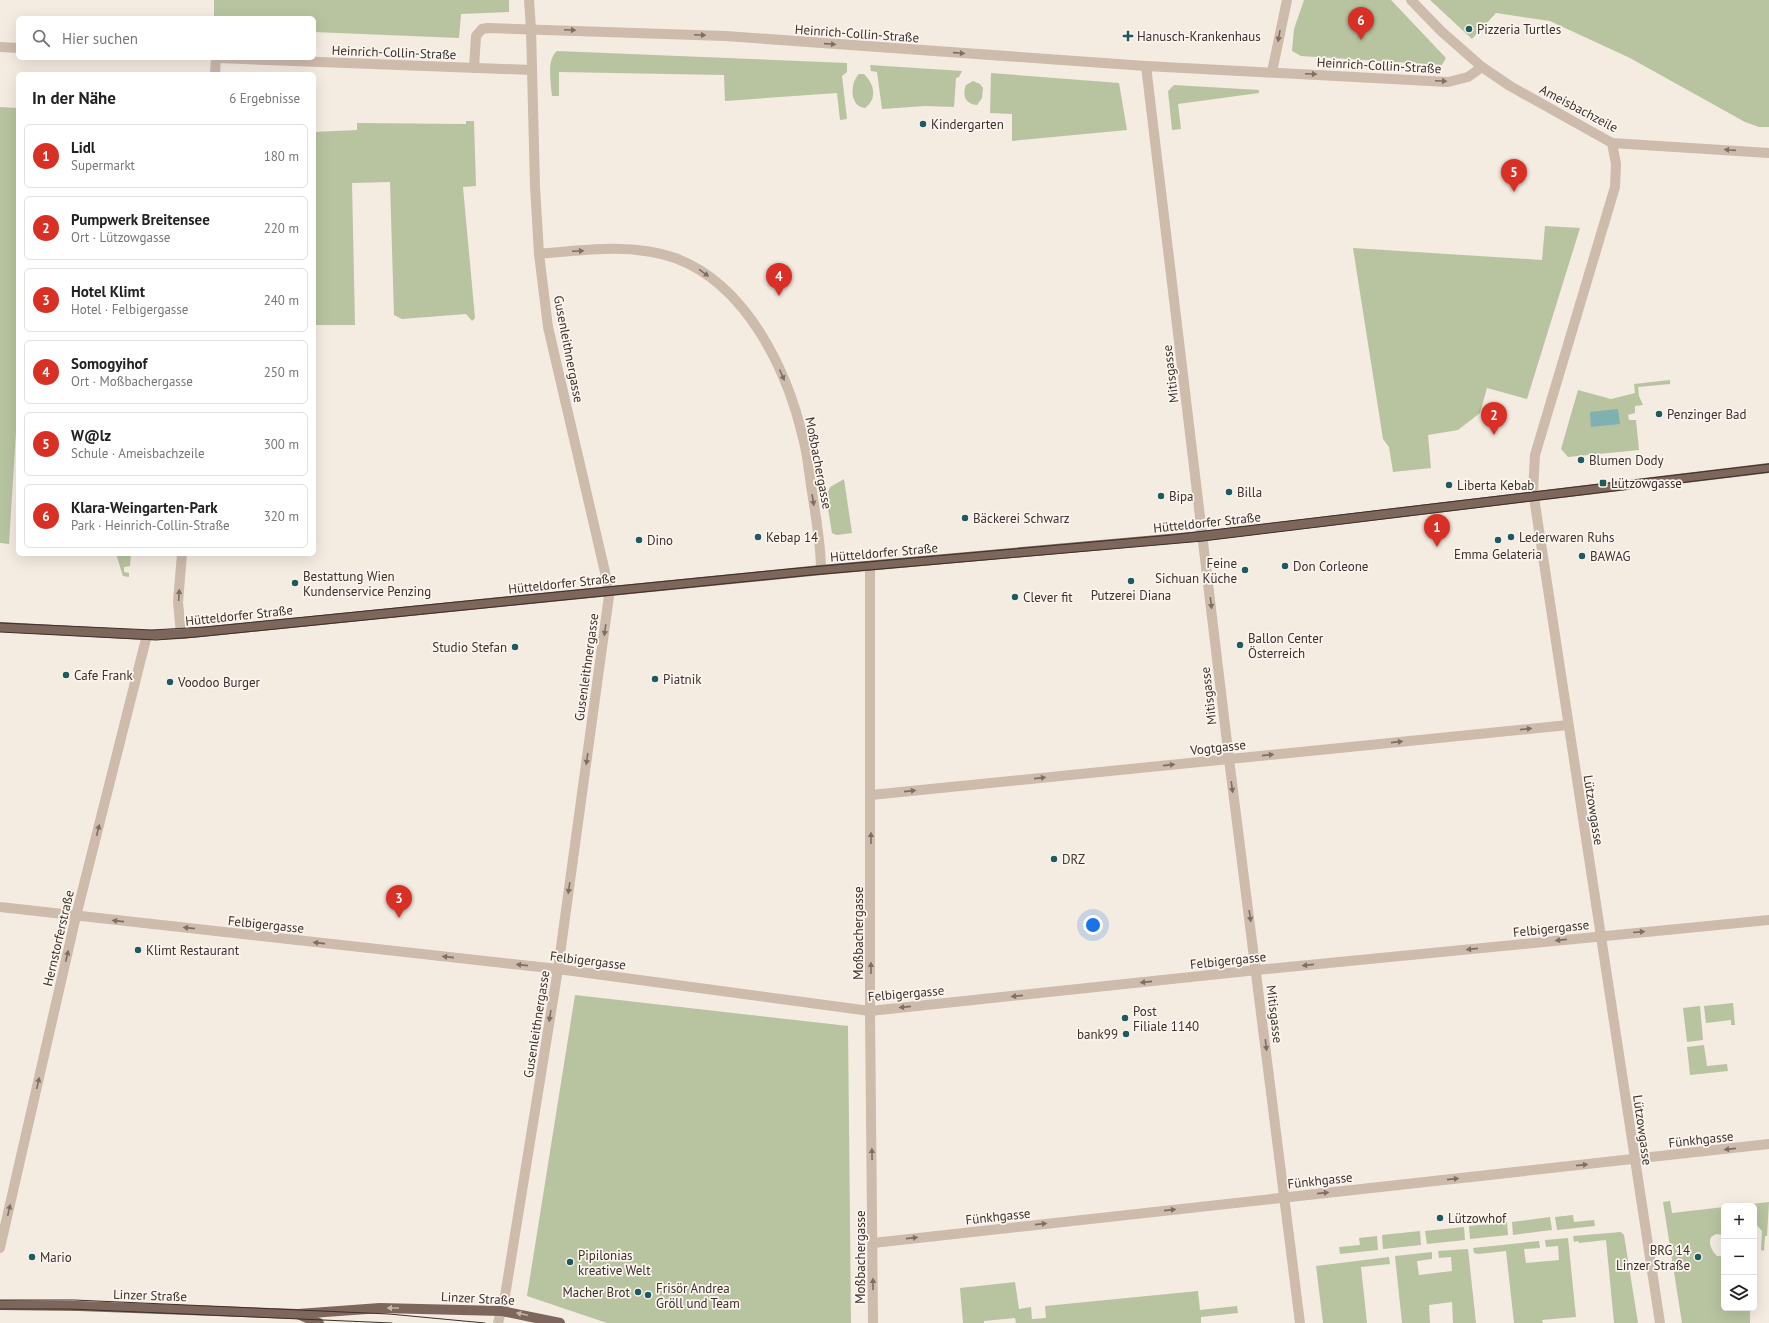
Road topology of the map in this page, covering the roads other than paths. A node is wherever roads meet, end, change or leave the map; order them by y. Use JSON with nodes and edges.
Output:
{"nodes":[{"id":1,"x":529,"y":0,"type":"edge"},
{"id":2,"x":1287,"y":0,"type":"edge"},
{"id":3,"x":1411,"y":0,"type":"edge"},
{"id":4,"x":531,"y":29,"type":"junction"},
{"id":5,"x":0,"y":47,"type":"edge"},
{"id":6,"x":16,"y":48,"type":"edge"},
{"id":7,"x":217,"y":60,"type":"edge"},
{"id":8,"x":268,"y":60,"type":"edge"},
{"id":9,"x":1146,"y":66,"type":"junction"},
{"id":10,"x":474,"y":68,"type":"junction"},
{"id":11,"x":1482,"y":68,"type":"junction"},
{"id":12,"x":531,"y":70,"type":"junction"},
{"id":13,"x":215,"y":72,"type":"edge"},
{"id":14,"x":1272,"y":72,"type":"junction"},
{"id":15,"x":1612,"y":143,"type":"junction"},
{"id":16,"x":1769,"y":153,"type":"edge"},
{"id":17,"x":540,"y":254,"type":"junction"},
{"id":18,"x":1769,"y":468,"type":"edge"},
{"id":19,"x":1534,"y":496,"type":"junction"},
{"id":20,"x":1203,"y":536,"type":"junction"},
{"id":21,"x":182,"y":556,"type":"edge"},
{"id":22,"x":870,"y":566,"type":"junction"},
{"id":23,"x":821,"y":570,"type":"junction"},
{"id":24,"x":609,"y":592,"type":"junction"},
{"id":25,"x":0,"y":627,"type":"edge"},
{"id":26,"x":181,"y":634,"type":"junction"},
{"id":27,"x":147,"y":635,"type":"junction"},
{"id":28,"x":1568,"y":724,"type":"junction"},
{"id":29,"x":1229,"y":760,"type":"junction"},
{"id":30,"x":871,"y":795,"type":"junction"},
{"id":31,"x":0,"y":907,"type":"edge"},
{"id":32,"x":76,"y":916,"type":"junction"},
{"id":33,"x":1769,"y":920,"type":"edge"},
{"id":34,"x":1600,"y":936,"type":"junction"},
{"id":35,"x":558,"y":969,"type":"junction"},
{"id":36,"x":1257,"y":970,"type":"junction"},
{"id":37,"x":870,"y":1011,"type":"junction"},
{"id":38,"x":1769,"y":1144,"type":"edge"},
{"id":39,"x":1634,"y":1159,"type":"junction"},
{"id":40,"x":1284,"y":1197,"type":"junction"},
{"id":41,"x":873,"y":1243,"type":"junction"},
{"id":42,"x":0,"y":1248,"type":"edge"},
{"id":43,"x":0,"y":1305,"type":"edge"},
{"id":44,"x":502,"y":1311,"type":"junction"},
{"id":45,"x":298,"y":1314,"type":"junction"},
{"id":46,"x":319,"y":1323,"type":"edge"},
{"id":47,"x":498,"y":1323,"type":"edge"},
{"id":48,"x":560,"y":1323,"type":"edge"},
{"id":49,"x":873,"y":1323,"type":"edge"},
{"id":50,"x":1300,"y":1323,"type":"edge"},
{"id":51,"x":1660,"y":1323,"type":"edge"}],
"edges":[{"from":1,"to":4,"type":"street","name":"Gusenleithnergasse"},
{"from":2,"to":14,"type":"street","one_way":true},
{"from":3,"to":11,"type":"street","name":"Ameisbachzeile"},
{"from":4,"to":9,"type":"street","name":"Heinrich-Collin-Straße","one_way":true},
{"from":4,"to":10,"type":"street","name":"Heinrich-Collin-Straße"},
{"from":4,"to":12,"type":"street","name":"Gusenleithnergasse"},
{"from":5,"to":6,"type":"street"},
{"from":7,"to":13,"type":"street"},
{"from":8,"to":10,"type":"street","name":"Heinrich-Collin-Straße"},
{"from":9,"to":14,"type":"street","name":"Heinrich-Collin-Straße"},
{"from":9,"to":20,"type":"street","name":"Mitisgasse"},
{"from":10,"to":12,"type":"street","name":"Heinrich-Collin-Straße"},
{"from":14,"to":11,"type":"street","name":"Heinrich-Collin-Straße","one_way":true},
{"from":11,"to":15,"type":"street","name":"Ameisbachzeile"},
{"from":12,"to":17,"type":"street","name":"Gusenleithnergasse"},
{"from":16,"to":15,"type":"street","name":"Ameisbachzeile","one_way":true},
{"from":15,"to":19,"type":"street","name":"Lützowgasse"},
{"from":17,"to":23,"type":"street","name":"Moßbachergasse","one_way":true},
{"from":17,"to":24,"type":"street","name":"Gusenleithnergasse"},
{"from":18,"to":19,"type":"main road","name":"Hütteldorfer Straße"},
{"from":19,"to":20,"type":"main road","name":"Hütteldorfer Straße"},
{"from":19,"to":28,"type":"street","name":"Lützowgasse"},
{"from":20,"to":22,"type":"main road","name":"Hütteldorfer Straße"},
{"from":20,"to":29,"type":"street","name":"Mitisgasse","one_way":true},
{"from":26,"to":21,"type":"street","one_way":true},
{"from":22,"to":23,"type":"main road","name":"Hütteldorfer Straße"},
{"from":22,"to":30,"type":"street","name":"Moßbachergasse"},
{"from":23,"to":24,"type":"main road","name":"Hütteldorfer Straße"},
{"from":24,"to":26,"type":"main road","name":"Hütteldorfer Straße"},
{"from":24,"to":35,"type":"street","name":"Gusenleithnergasse","one_way":true},
{"from":25,"to":27,"type":"main road","name":"Hütteldorfer Straße"},
{"from":26,"to":27,"type":"main road","name":"Hütteldorfer Straße"},
{"from":32,"to":27,"type":"street","name":"Hernstorferstraße","one_way":true},
{"from":29,"to":28,"type":"street","name":"Vogtgasse","one_way":true},
{"from":28,"to":34,"type":"street","name":"Lützowgasse"},
{"from":30,"to":29,"type":"street","name":"Vogtgasse","one_way":true},
{"from":29,"to":36,"type":"street","name":"Mitisgasse","one_way":true},
{"from":37,"to":30,"type":"street","name":"Moßbachergasse","one_way":true},
{"from":31,"to":32,"type":"street","name":"Felbigergasse"},
{"from":35,"to":32,"type":"street","name":"Felbigergasse","one_way":true},
{"from":42,"to":32,"type":"street","name":"Hernstorferstraße","one_way":true},
{"from":34,"to":33,"type":"street","name":"Felbigergasse","one_way":true},
{"from":34,"to":36,"type":"street","name":"Felbigergasse","one_way":true},
{"from":34,"to":39,"type":"street","name":"Lützowgasse"},
{"from":35,"to":37,"type":"street","name":"Felbigergasse"},
{"from":35,"to":44,"type":"street","name":"Gusenleithnergasse","one_way":true},
{"from":36,"to":37,"type":"street","name":"Felbigergasse","one_way":true},
{"from":36,"to":40,"type":"street","name":"Mitisgasse","one_way":true},
{"from":41,"to":37,"type":"street","name":"Moßbachergasse","one_way":true},
{"from":38,"to":39,"type":"street","name":"Fünkhgasse","one_way":true},
{"from":40,"to":39,"type":"street","name":"Fünkhgasse","one_way":true},
{"from":39,"to":51,"type":"street","name":"Lützowgasse"},
{"from":41,"to":40,"type":"street","name":"Fünkhgasse","one_way":true},
{"from":40,"to":50,"type":"street","name":"Mitisgasse"},
{"from":49,"to":41,"type":"street","name":"Moßbachergasse","one_way":true},
{"from":43,"to":45,"type":"main road","name":"Linzer Straße"},
{"from":44,"to":45,"type":"main road","name":"Linzer Straße","one_way":true},
{"from":44,"to":47,"type":"street","name":"Gusenleithnergasse"},
{"from":48,"to":44,"type":"main road","name":"Linzer Straße","one_way":true},
{"from":45,"to":46,"type":"main road","name":"Linzer Straße"}]}
